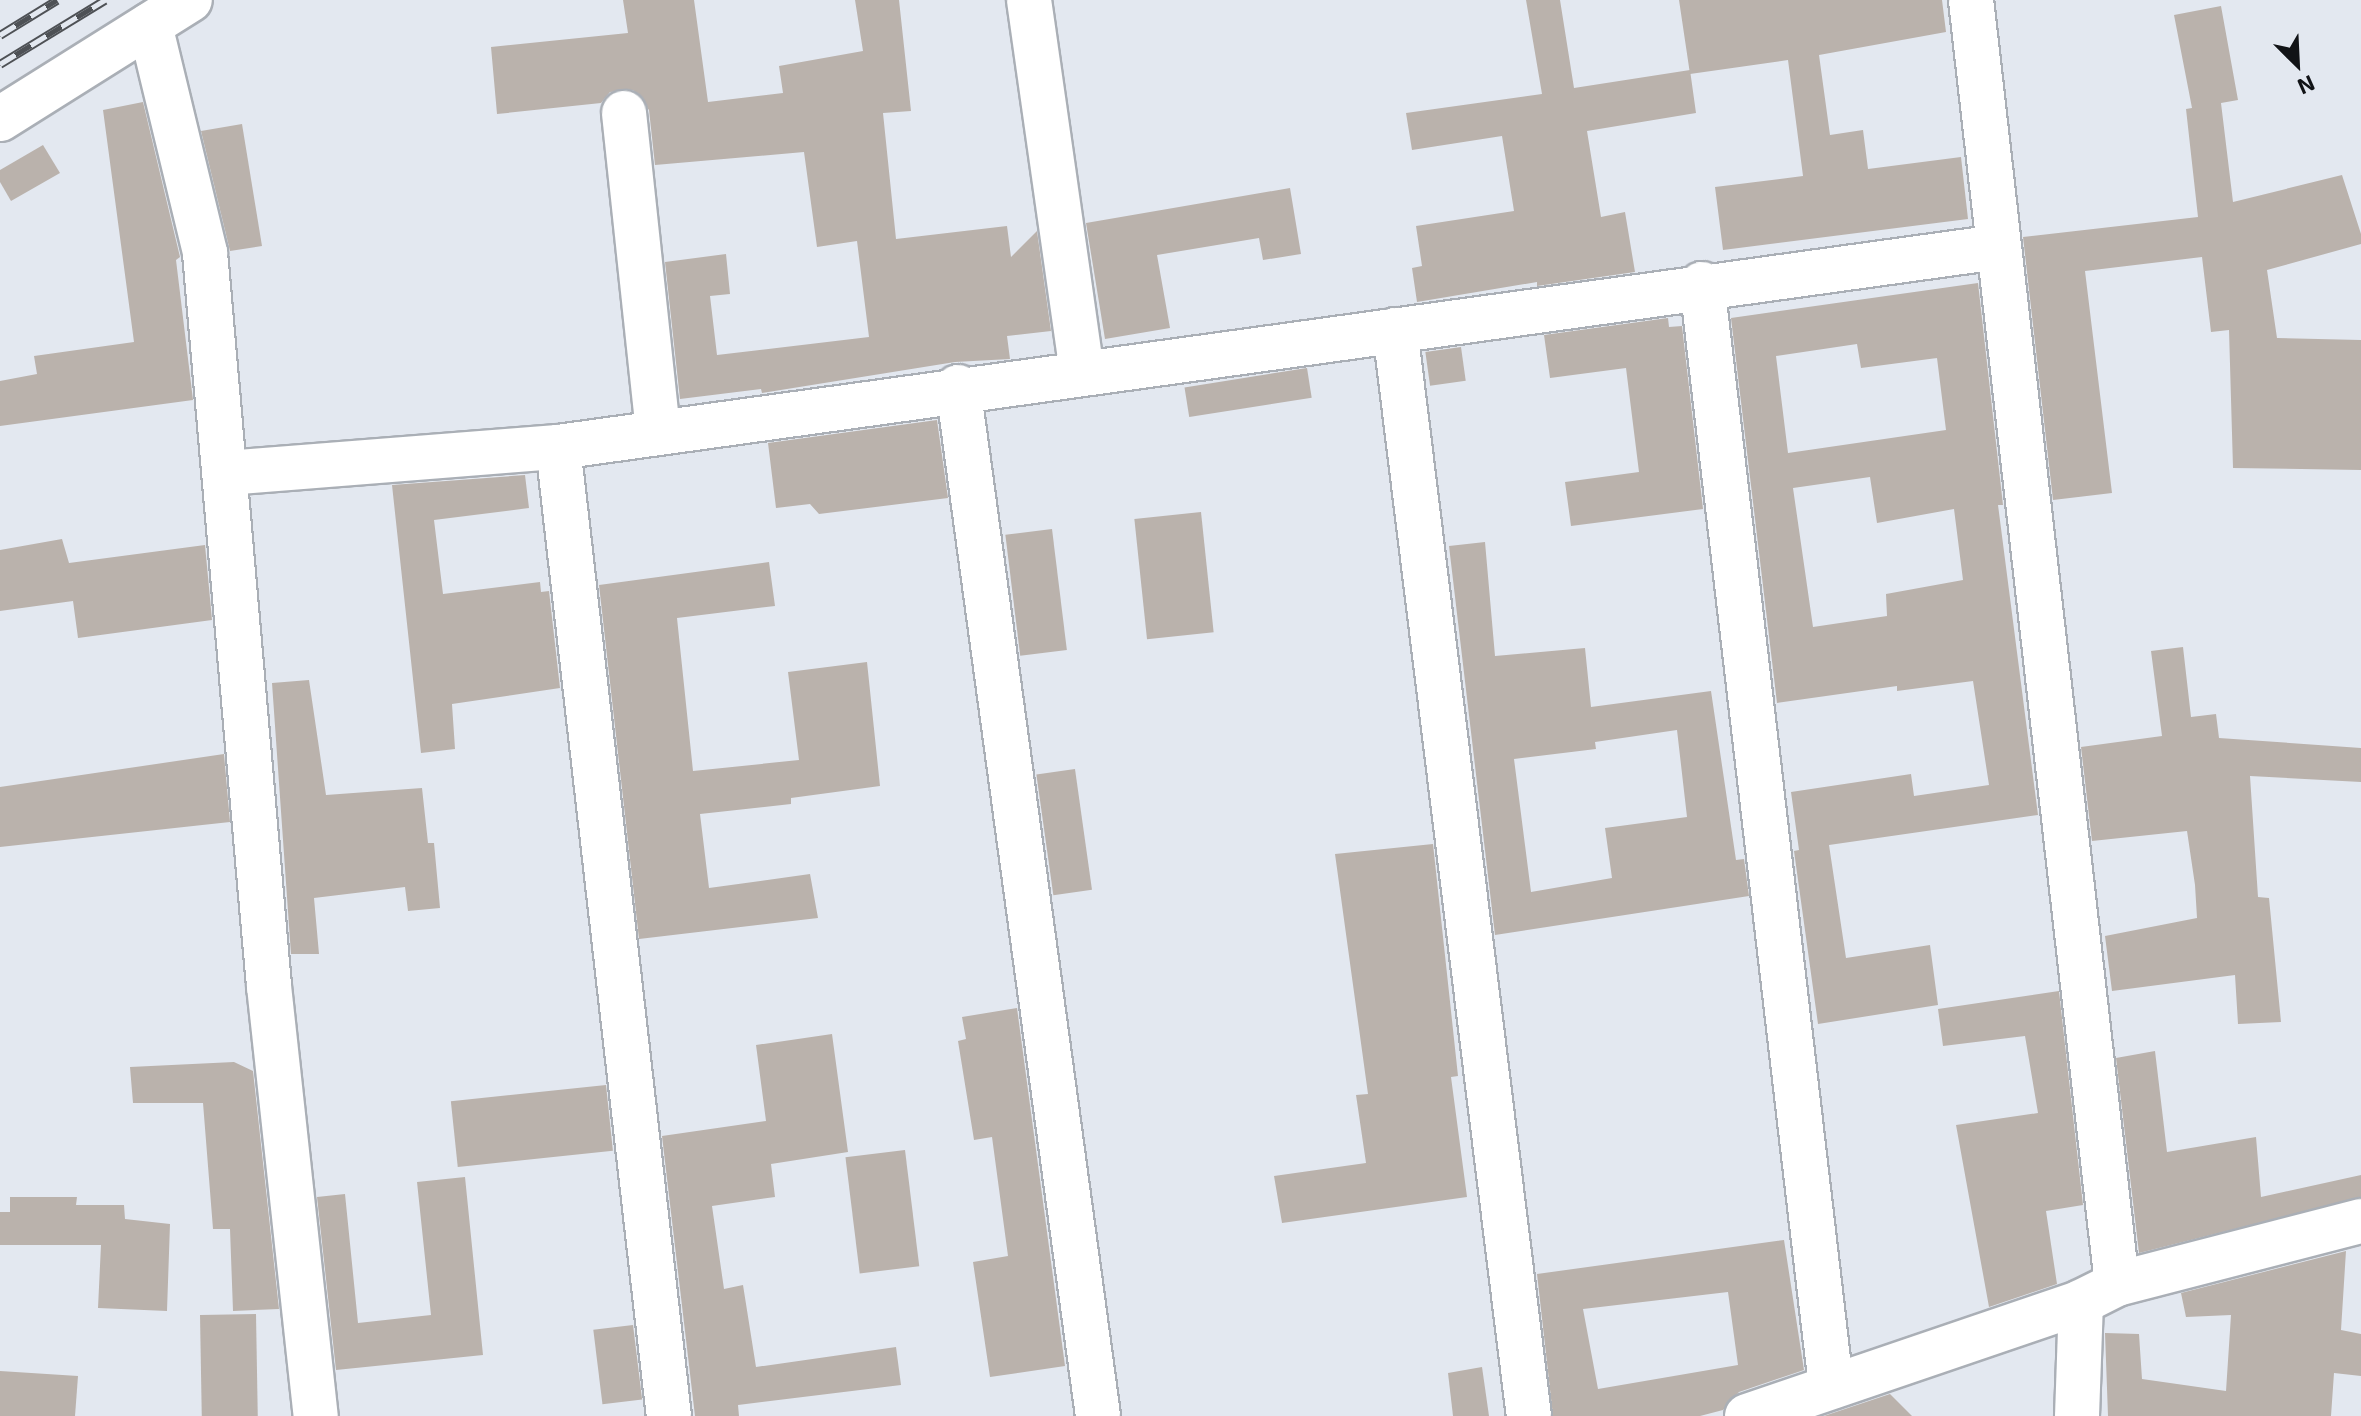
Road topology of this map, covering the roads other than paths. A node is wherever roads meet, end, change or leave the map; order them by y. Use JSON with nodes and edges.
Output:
{"nodes":[{"id":1,"x":190,"y":0,"type":"edge"},
{"id":2,"x":1029,"y":0,"type":"edge"},
{"id":3,"x":1971,"y":0,"type":"edge"},
{"id":4,"x":150,"y":25,"type":"junction"},
{"id":5,"x":624,"y":113,"type":"dead end"},
{"id":6,"x":0,"y":119,"type":"edge"},
{"id":7,"x":1997,"y":247,"type":"junction"},
{"id":8,"x":1702,"y":284,"type":"junction"},
{"id":9,"x":1395,"y":330,"type":"junction"},
{"id":10,"x":1082,"y":371,"type":"junction"},
{"id":11,"x":958,"y":387,"type":"junction"},
{"id":12,"x":658,"y":431,"type":"junction"},
{"id":13,"x":558,"y":447,"type":"junction"},
{"id":14,"x":226,"y":473,"type":"junction"},
{"id":15,"x":2361,"y":1221,"type":"edge"},
{"id":16,"x":2099,"y":1293,"type":"junction"},
{"id":17,"x":1831,"y":1386,"type":"junction"},
{"id":18,"x":316,"y":1416,"type":"edge"},
{"id":19,"x":669,"y":1416,"type":"edge"},
{"id":20,"x":1098,"y":1416,"type":"edge"},
{"id":21,"x":1529,"y":1416,"type":"edge"},
{"id":22,"x":1747,"y":1416,"type":"edge"},
{"id":23,"x":2077,"y":1416,"type":"edge"}],
"edges":[{"from":1,"to":4,"type":"street"},
{"from":2,"to":10,"type":"street"},
{"from":3,"to":7,"type":"street"},
{"from":4,"to":6,"type":"street"},
{"from":4,"to":14,"type":"street"},
{"from":5,"to":12,"type":"street"},
{"from":7,"to":8,"type":"street"},
{"from":7,"to":16,"type":"street"},
{"from":8,"to":9,"type":"street"},
{"from":8,"to":17,"type":"street"},
{"from":9,"to":10,"type":"street"},
{"from":9,"to":21,"type":"street"},
{"from":10,"to":11,"type":"street"},
{"from":11,"to":12,"type":"street"},
{"from":11,"to":20,"type":"street"},
{"from":12,"to":13,"type":"street"},
{"from":13,"to":14,"type":"street"},
{"from":13,"to":19,"type":"street"},
{"from":14,"to":18,"type":"street"},
{"from":15,"to":16,"type":"street"},
{"from":16,"to":17,"type":"street"},
{"from":16,"to":23,"type":"street"},
{"from":17,"to":22,"type":"street"}]}
